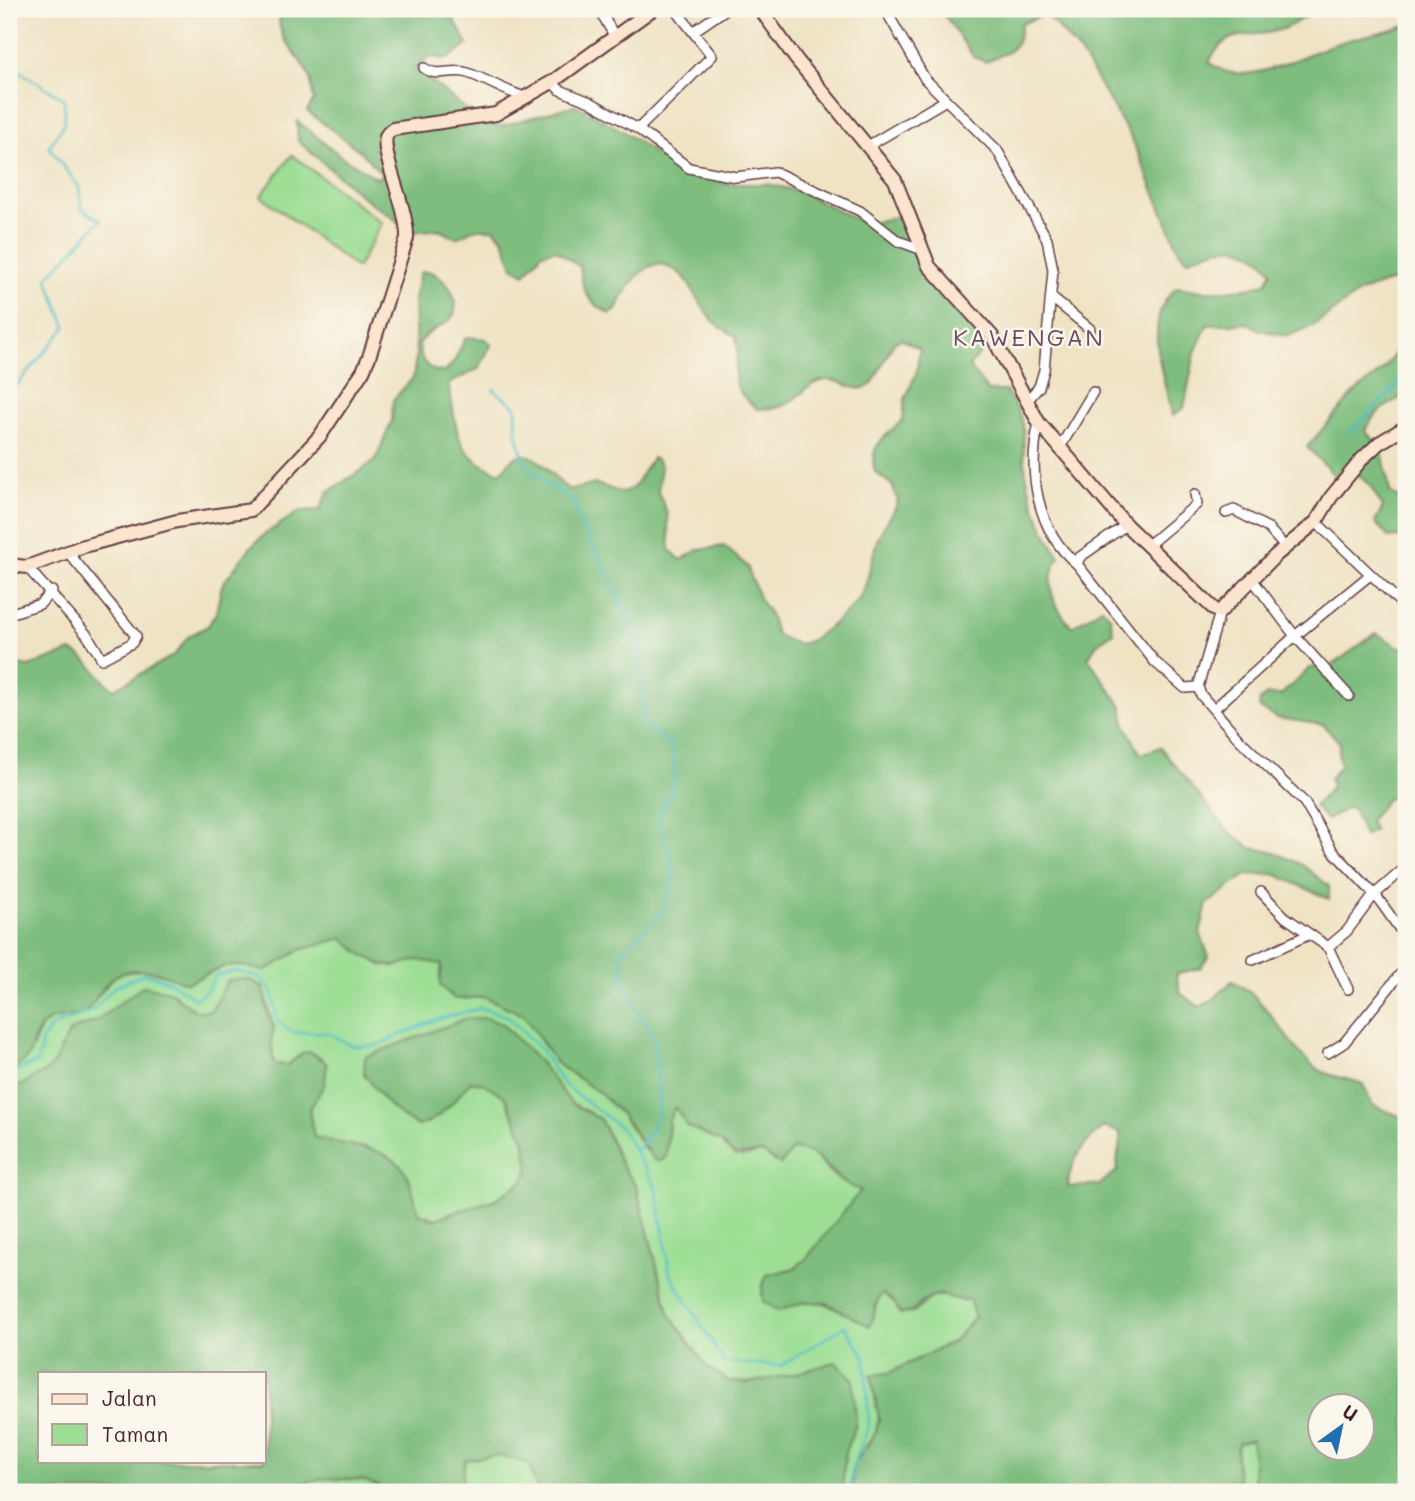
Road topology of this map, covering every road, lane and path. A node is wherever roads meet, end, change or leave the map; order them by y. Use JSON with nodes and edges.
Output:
{"nodes":[{"id":1,"x":599,"y":9,"type":"edge"},
{"id":2,"x":653,"y":9,"type":"edge"},
{"id":3,"x":675,"y":9,"type":"edge"},
{"id":4,"x":726,"y":9,"type":"edge"},
{"id":5,"x":760,"y":9,"type":"edge"},
{"id":6,"x":885,"y":9,"type":"edge"},
{"id":7,"x":694,"y":31,"type":"junction"},
{"id":8,"x":615,"y":37,"type":"junction"},
{"id":9,"x":424,"y":68,"type":"dead end"},
{"id":10,"x":552,"y":82,"type":"junction"},
{"id":11,"x":525,"y":97,"type":"junction"},
{"id":12,"x":946,"y":100,"type":"junction"},
{"id":13,"x":638,"y":129,"type":"junction"},
{"id":14,"x":868,"y":146,"type":"junction"},
{"id":15,"x":923,"y":250,"type":"junction"},
{"id":16,"x":1052,"y":298,"type":"junction"},
{"id":17,"x":1090,"y":329,"type":"dead end"},
{"id":18,"x":1093,"y":392,"type":"dead end"},
{"id":19,"x":1026,"y":402,"type":"junction"},
{"id":20,"x":1039,"y":423,"type":"junction"},
{"id":21,"x":1406,"y":427,"type":"edge"},
{"id":22,"x":1059,"y":449,"type":"junction"},
{"id":23,"x":1195,"y":494,"type":"dead end"},
{"id":24,"x":1226,"y":513,"type":"dead end"},
{"id":25,"x":1316,"y":522,"type":"junction"},
{"id":26,"x":1126,"y":525,"type":"junction"},
{"id":27,"x":1147,"y":546,"type":"junction"},
{"id":28,"x":1286,"y":547,"type":"junction"},
{"id":29,"x":67,"y":551,"type":"junction"},
{"id":30,"x":1077,"y":564,"type":"junction"},
{"id":31,"x":9,"y":565,"type":"edge"},
{"id":32,"x":27,"y":567,"type":"junction"},
{"id":33,"x":1370,"y":575,"type":"junction"},
{"id":34,"x":1252,"y":579,"type":"junction"},
{"id":35,"x":52,"y":591,"type":"junction"},
{"id":36,"x":1406,"y":608,"type":"edge"},
{"id":37,"x":1220,"y":612,"type":"junction"},
{"id":38,"x":9,"y":614,"type":"edge"},
{"id":39,"x":1295,"y":636,"type":"junction"},
{"id":40,"x":1198,"y":687,"type":"junction"},
{"id":41,"x":1349,"y":696,"type":"dead end"},
{"id":42,"x":1214,"y":709,"type":"junction"},
{"id":43,"x":1406,"y":867,"type":"edge"},
{"id":44,"x":1261,"y":892,"type":"dead end"},
{"id":45,"x":1374,"y":895,"type":"junction"},
{"id":46,"x":1308,"y":935,"type":"junction"},
{"id":47,"x":1406,"y":938,"type":"edge"},
{"id":48,"x":1328,"y":947,"type":"junction"},
{"id":49,"x":1253,"y":960,"type":"dead end"},
{"id":50,"x":1406,"y":967,"type":"edge"},
{"id":51,"x":1348,"y":989,"type":"dead end"},
{"id":52,"x":1328,"y":1053,"type":"dead end"}],
"edges":[{"from":1,"to":8,"type":"street"},
{"from":2,"to":8,"type":"main road"},
{"from":3,"to":7,"type":"street"},
{"from":4,"to":7,"type":"street"},
{"from":5,"to":14,"type":"main road"},
{"from":6,"to":12,"type":"street"},
{"from":7,"to":13,"type":"street"},
{"from":8,"to":10,"type":"main road"},
{"from":9,"to":11,"type":"street"},
{"from":10,"to":11,"type":"main road"},
{"from":10,"to":13,"type":"street"},
{"from":11,"to":29,"type":"main road"},
{"from":12,"to":14,"type":"street"},
{"from":12,"to":16,"type":"street"},
{"from":13,"to":15,"type":"street"},
{"from":14,"to":15,"type":"main road"},
{"from":15,"to":19,"type":"main road"},
{"from":16,"to":17,"type":"street"},
{"from":16,"to":19,"type":"street"},
{"from":18,"to":22,"type":"street"},
{"from":19,"to":20,"type":"main road"},
{"from":20,"to":22,"type":"main road"},
{"from":20,"to":30,"type":"street"},
{"from":21,"to":25,"type":"main road"},
{"from":22,"to":26,"type":"main road"},
{"from":23,"to":27,"type":"street"},
{"from":24,"to":28,"type":"street"},
{"from":25,"to":28,"type":"main road"},
{"from":25,"to":33,"type":"street"},
{"from":26,"to":27,"type":"main road"},
{"from":26,"to":30,"type":"street"},
{"from":27,"to":37,"type":"main road"},
{"from":28,"to":34,"type":"main road"},
{"from":29,"to":32,"type":"main road"},
{"from":29,"to":35,"type":"street"},
{"from":30,"to":40,"type":"street"},
{"from":31,"to":32,"type":"main road"},
{"from":32,"to":35,"type":"street"},
{"from":33,"to":36,"type":"street"},
{"from":33,"to":39,"type":"street"},
{"from":34,"to":37,"type":"main road"},
{"from":34,"to":39,"type":"street"},
{"from":35,"to":38,"type":"street"},
{"from":37,"to":40,"type":"street"},
{"from":39,"to":41,"type":"street"},
{"from":39,"to":42,"type":"street"},
{"from":40,"to":42,"type":"street"},
{"from":42,"to":45,"type":"street"},
{"from":43,"to":45,"type":"street"},
{"from":44,"to":46,"type":"street"},
{"from":45,"to":47,"type":"street"},
{"from":45,"to":48,"type":"street"},
{"from":46,"to":48,"type":"street"},
{"from":46,"to":49,"type":"street"},
{"from":48,"to":51,"type":"street"},
{"from":50,"to":52,"type":"street"}]}
